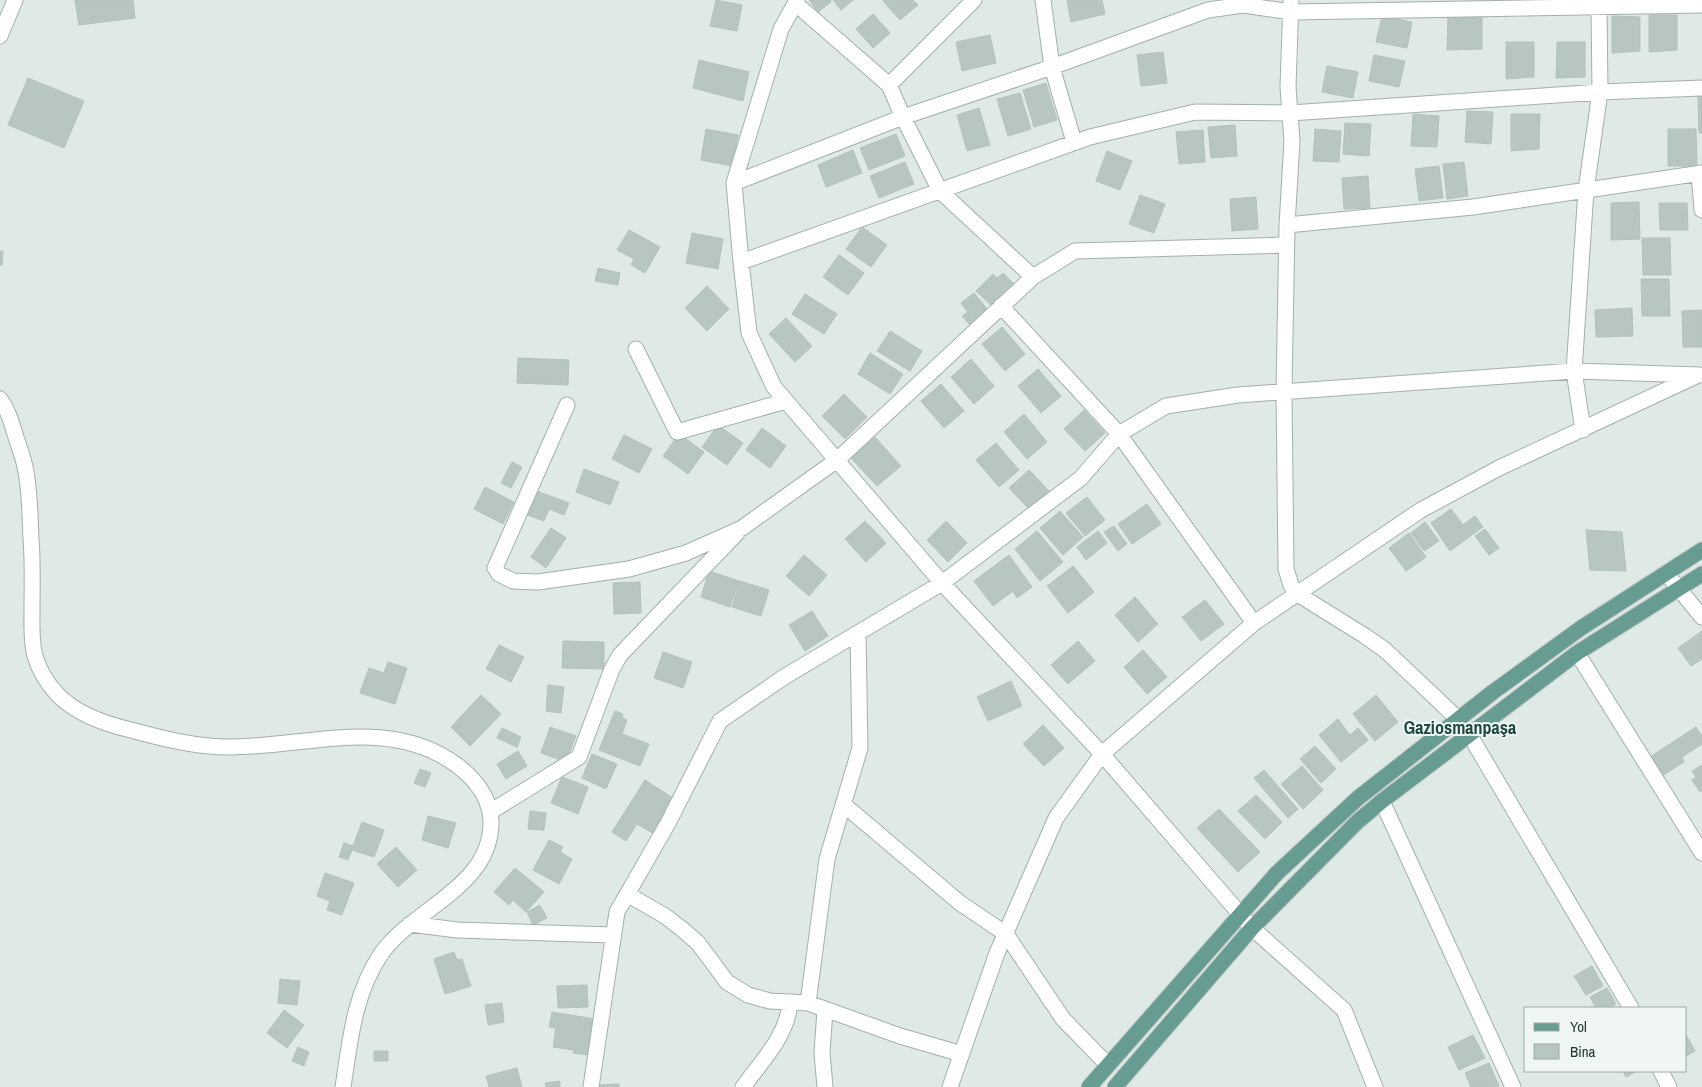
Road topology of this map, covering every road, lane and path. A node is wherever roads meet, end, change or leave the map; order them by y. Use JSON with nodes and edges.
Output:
{"nodes":[{"id":1,"x":14,"y":0,"type":"edge"},
{"id":2,"x":974,"y":0,"type":"edge"},
{"id":3,"x":1043,"y":0,"type":"edge"},
{"id":4,"x":796,"y":2,"type":"edge"},
{"id":5,"x":1702,"y":5,"type":"edge"},
{"id":6,"x":1291,"y":6,"type":"edge"},
{"id":7,"x":1599,"y":7,"type":"junction"},
{"id":8,"x":0,"y":36,"type":"edge"},
{"id":9,"x":1052,"y":67,"type":"junction"},
{"id":10,"x":889,"y":85,"type":"junction"},
{"id":11,"x":1702,"y":88,"type":"edge"},
{"id":12,"x":1600,"y":92,"type":"junction"},
{"id":13,"x":1290,"y":113,"type":"junction"},
{"id":14,"x":903,"y":117,"type":"junction"},
{"id":15,"x":1074,"y":142,"type":"junction"},
{"id":16,"x":1700,"y":173,"type":"edge"},
{"id":17,"x":734,"y":183,"type":"junction"},
{"id":18,"x":1586,"y":190,"type":"junction"},
{"id":19,"x":940,"y":191,"type":"junction"},
{"id":20,"x":1702,"y":210,"type":"edge"},
{"id":21,"x":1287,"y":225,"type":"junction"},
{"id":22,"x":1286,"y":245,"type":"junction"},
{"id":23,"x":741,"y":262,"type":"junction"},
{"id":24,"x":1033,"y":277,"type":"junction"},
{"id":25,"x":1002,"y":306,"type":"junction"},
{"id":26,"x":636,"y":349,"type":"dead end"},
{"id":27,"x":1574,"y":371,"type":"junction"},
{"id":28,"x":1700,"y":374,"type":"edge"},
{"id":29,"x":1284,"y":391,"type":"junction"},
{"id":30,"x":0,"y":399,"type":"edge"},
{"id":31,"x":786,"y":401,"type":"junction"},
{"id":32,"x":567,"y":405,"type":"dead end"},
{"id":33,"x":0,"y":417,"type":"edge"},
{"id":34,"x":1583,"y":430,"type":"junction"},
{"id":35,"x":15,"y":434,"type":"junction"},
{"id":36,"x":1119,"y":434,"type":"junction"},
{"id":37,"x":836,"y":460,"type":"junction"},
{"id":38,"x":742,"y":528,"type":"junction"},
{"id":39,"x":1702,"y":550,"type":"edge"},
{"id":40,"x":1666,"y":573,"type":"junction"},
{"id":41,"x":1702,"y":574,"type":"edge"},
{"id":42,"x":942,"y":584,"type":"junction"},
{"id":43,"x":1679,"y":588,"type":"junction"},
{"id":44,"x":1296,"y":593,"type":"junction"},
{"id":45,"x":1702,"y":618,"type":"edge"},
{"id":46,"x":1254,"y":623,"type":"junction"},
{"id":47,"x":858,"y":633,"type":"junction"},
{"id":48,"x":1577,"y":653,"type":"junction"},
{"id":49,"x":1458,"y":719,"type":"junction"},
{"id":50,"x":1469,"y":734,"type":"junction"},
{"id":51,"x":1102,"y":754,"type":"junction"},
{"id":52,"x":1382,"y":801,"type":"junction"},
{"id":53,"x":844,"y":804,"type":"junction"},
{"id":54,"x":490,"y":812,"type":"junction"},
{"id":55,"x":1702,"y":853,"type":"edge"},
{"id":56,"x":627,"y":894,"type":"junction"},
{"id":57,"x":1240,"y":914,"type":"junction"},
{"id":58,"x":410,"y":924,"type":"junction"},
{"id":59,"x":1252,"y":928,"type":"junction"},
{"id":60,"x":1006,"y":934,"type":"junction"},
{"id":61,"x":612,"y":935,"type":"junction"},
{"id":62,"x":790,"y":1002,"type":"junction"},
{"id":63,"x":808,"y":1003,"type":"junction"},
{"id":64,"x":1630,"y":1007,"type":"edge"},
{"id":65,"x":825,"y":1010,"type":"junction"},
{"id":66,"x":962,"y":1054,"type":"junction"},
{"id":67,"x":1108,"y":1065,"type":"junction"},
{"id":68,"x":1662,"y":1072,"type":"edge"},
{"id":69,"x":343,"y":1087,"type":"edge"},
{"id":70,"x":591,"y":1087,"type":"edge"},
{"id":71,"x":743,"y":1087,"type":"edge"},
{"id":72,"x":825,"y":1087,"type":"edge"},
{"id":73,"x":950,"y":1087,"type":"edge"},
{"id":74,"x":1090,"y":1087,"type":"edge"},
{"id":75,"x":1115,"y":1087,"type":"edge"},
{"id":76,"x":1375,"y":1087,"type":"edge"},
{"id":77,"x":1513,"y":1087,"type":"edge"},
{"id":78,"x":1669,"y":1087,"type":"edge"}],
"edges":[{"from":1,"to":8,"type":"street"},
{"from":2,"to":10,"type":"street"},
{"from":3,"to":9,"type":"street"},
{"from":4,"to":10,"type":"street"},
{"from":4,"to":17,"type":"street"},
{"from":5,"to":7,"type":"street"},
{"from":6,"to":7,"type":"street"},
{"from":6,"to":9,"type":"street"},
{"from":6,"to":13,"type":"street"},
{"from":7,"to":12,"type":"street"},
{"from":9,"to":14,"type":"street"},
{"from":9,"to":15,"type":"street"},
{"from":10,"to":14,"type":"street"},
{"from":11,"to":12,"type":"street"},
{"from":12,"to":13,"type":"street"},
{"from":12,"to":18,"type":"street"},
{"from":13,"to":15,"type":"street"},
{"from":13,"to":21,"type":"street"},
{"from":14,"to":17,"type":"street"},
{"from":14,"to":19,"type":"street"},
{"from":15,"to":19,"type":"street"},
{"from":16,"to":18,"type":"street"},
{"from":16,"to":20,"type":"street"},
{"from":17,"to":23,"type":"street"},
{"from":18,"to":21,"type":"street"},
{"from":18,"to":27,"type":"street"},
{"from":19,"to":23,"type":"street"},
{"from":19,"to":24,"type":"street"},
{"from":21,"to":22,"type":"street"},
{"from":22,"to":24,"type":"street"},
{"from":22,"to":29,"type":"street"},
{"from":23,"to":31,"type":"street"},
{"from":24,"to":25,"type":"street"},
{"from":25,"to":36,"type":"street"},
{"from":25,"to":37,"type":"street"},
{"from":26,"to":31,"type":"street"},
{"from":27,"to":28,"type":"street"},
{"from":27,"to":29,"type":"street"},
{"from":27,"to":34,"type":"street"},
{"from":28,"to":34,"type":"street"},
{"from":29,"to":36,"type":"street"},
{"from":29,"to":44,"type":"street"},
{"from":30,"to":35,"type":"street"},
{"from":31,"to":37,"type":"street"},
{"from":32,"to":38,"type":"street"},
{"from":33,"to":35,"type":"street"},
{"from":34,"to":44,"type":"street"},
{"from":35,"to":54,"type":"street"},
{"from":36,"to":42,"type":"street"},
{"from":36,"to":46,"type":"street"},
{"from":37,"to":38,"type":"street"},
{"from":37,"to":42,"type":"street"},
{"from":38,"to":54,"type":"street"},
{"from":39,"to":40,"type":"main road"},
{"from":40,"to":43,"type":"street"},
{"from":40,"to":49,"type":"main road"},
{"from":41,"to":43,"type":"main road"},
{"from":42,"to":47,"type":"street"},
{"from":42,"to":51,"type":"street"},
{"from":43,"to":45,"type":"street"},
{"from":43,"to":48,"type":"main road"},
{"from":44,"to":46,"type":"street"},
{"from":44,"to":49,"type":"street"},
{"from":46,"to":51,"type":"street"},
{"from":47,"to":53,"type":"street"},
{"from":47,"to":56,"type":"street"},
{"from":48,"to":50,"type":"main road"},
{"from":48,"to":55,"type":"street"},
{"from":49,"to":57,"type":"main road"},
{"from":50,"to":52,"type":"main road"},
{"from":50,"to":64,"type":"street"},
{"from":51,"to":57,"type":"street"},
{"from":51,"to":60,"type":"street"},
{"from":52,"to":59,"type":"main road"},
{"from":52,"to":77,"type":"street"},
{"from":53,"to":60,"type":"street"},
{"from":53,"to":63,"type":"street"},
{"from":54,"to":58,"type":"street"},
{"from":56,"to":61,"type":"street"},
{"from":56,"to":62,"type":"street"},
{"from":57,"to":59,"type":"street"},
{"from":57,"to":67,"type":"main road"},
{"from":58,"to":61,"type":"street"},
{"from":58,"to":69,"type":"street"},
{"from":59,"to":75,"type":"main road"},
{"from":59,"to":76,"type":"street"},
{"from":60,"to":66,"type":"street"},
{"from":60,"to":67,"type":"street"},
{"from":61,"to":70,"type":"street"},
{"from":62,"to":63,"type":"street"},
{"from":62,"to":71,"type":"street"},
{"from":63,"to":65,"type":"street"},
{"from":65,"to":66,"type":"street"},
{"from":65,"to":72,"type":"street"},
{"from":66,"to":73,"type":"street"},
{"from":67,"to":74,"type":"main road"},
{"from":68,"to":78,"type":"street"}]}
